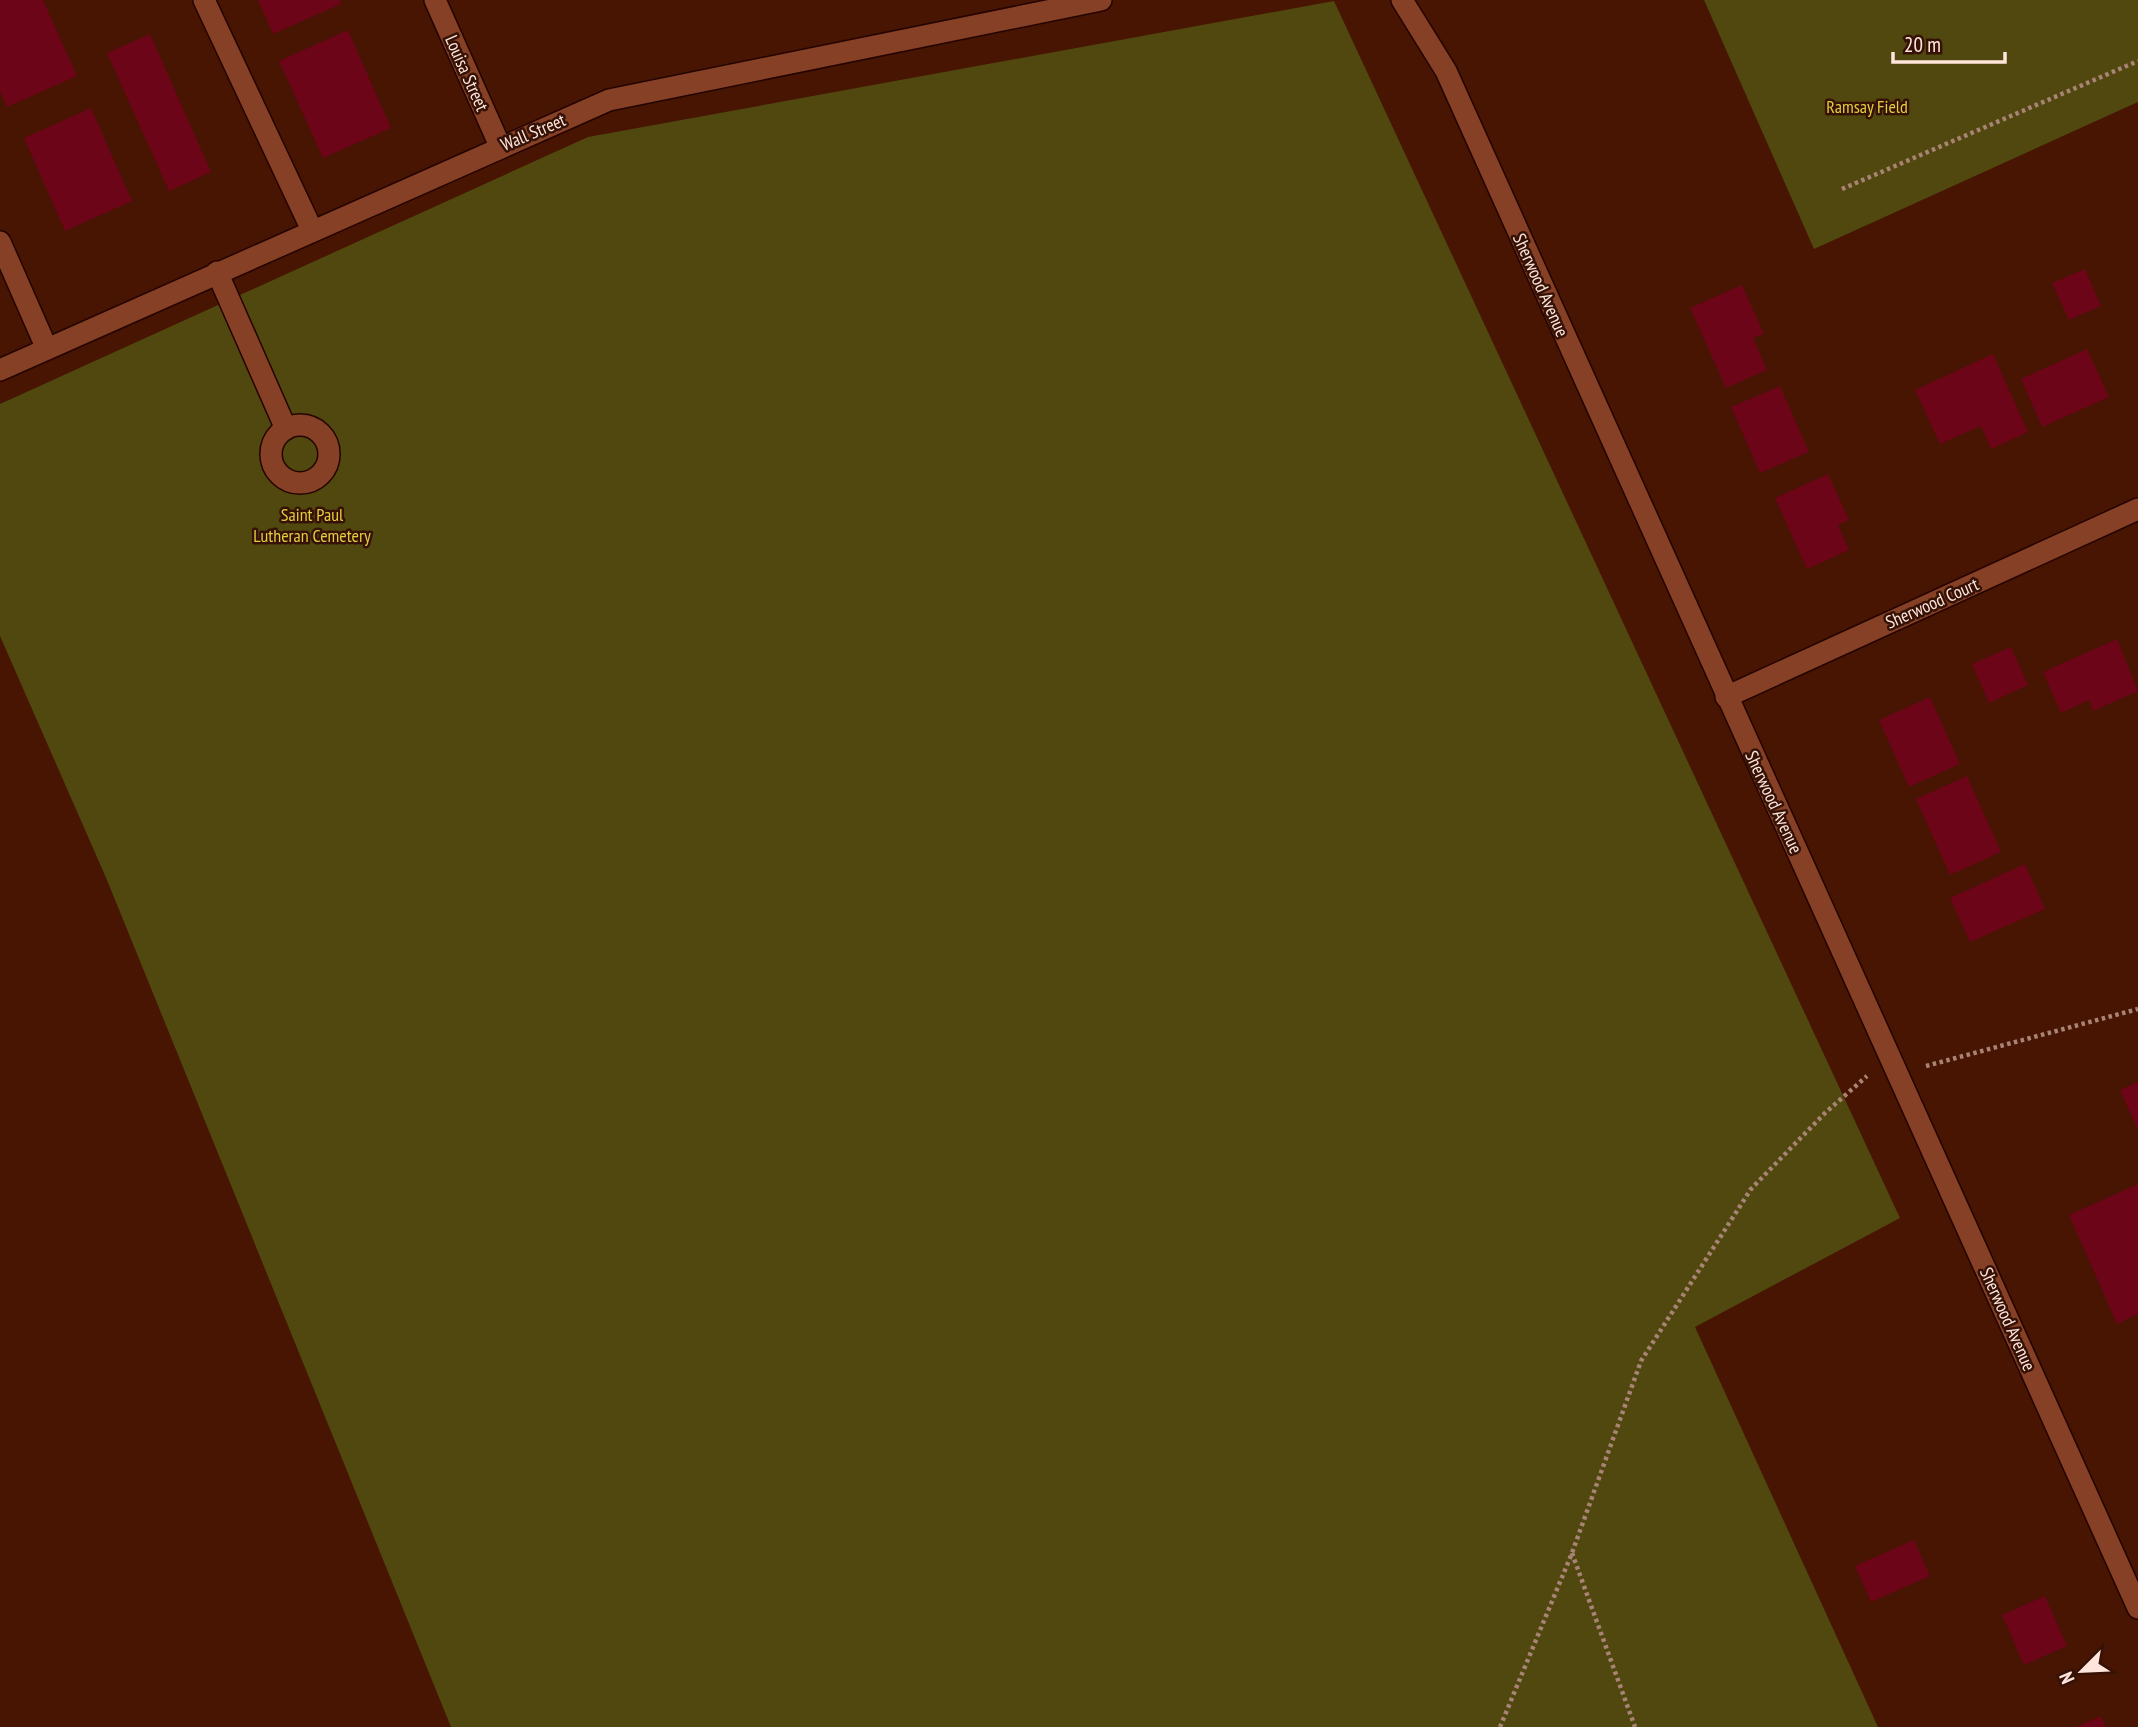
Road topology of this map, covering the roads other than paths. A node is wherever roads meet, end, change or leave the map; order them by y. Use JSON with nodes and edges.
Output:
{"nodes":[{"id":1,"x":204,"y":0,"type":"edge"},
{"id":2,"x":435,"y":0,"type":"edge"},
{"id":3,"x":1101,"y":0,"type":"edge"},
{"id":4,"x":1402,"y":0,"type":"edge"},
{"id":5,"x":500,"y":146,"type":"junction"},
{"id":6,"x":312,"y":230,"type":"junction"},
{"id":7,"x":0,"y":242,"type":"edge"},
{"id":8,"x":217,"y":272,"type":"junction"},
{"id":9,"x":47,"y":349,"type":"junction"},
{"id":10,"x":0,"y":370,"type":"edge"},
{"id":11,"x":286,"y":429,"type":"dead end"},
{"id":12,"x":2138,"y":509,"type":"edge"},
{"id":13,"x":1726,"y":697,"type":"junction"},
{"id":14,"x":2138,"y":1608,"type":"edge"}],
"edges":[{"from":1,"to":6,"type":"street"},
{"from":2,"to":5,"type":"street","name":"Louisa Street"},
{"from":3,"to":5,"type":"street","name":"Wall Street"},
{"from":4,"to":13,"type":"street","name":"Sherwood Avenue"},
{"from":5,"to":6,"type":"street","name":"Wall Street"},
{"from":6,"to":8,"type":"street","name":"Wall Street"},
{"from":7,"to":9,"type":"street"},
{"from":8,"to":9,"type":"street","name":"Wall Street"},
{"from":8,"to":11,"type":"street"},
{"from":9,"to":10,"type":"street","name":"Wall Street"},
{"from":12,"to":13,"type":"street","name":"Sherwood Court"},
{"from":13,"to":14,"type":"street","name":"Sherwood Avenue"}]}
